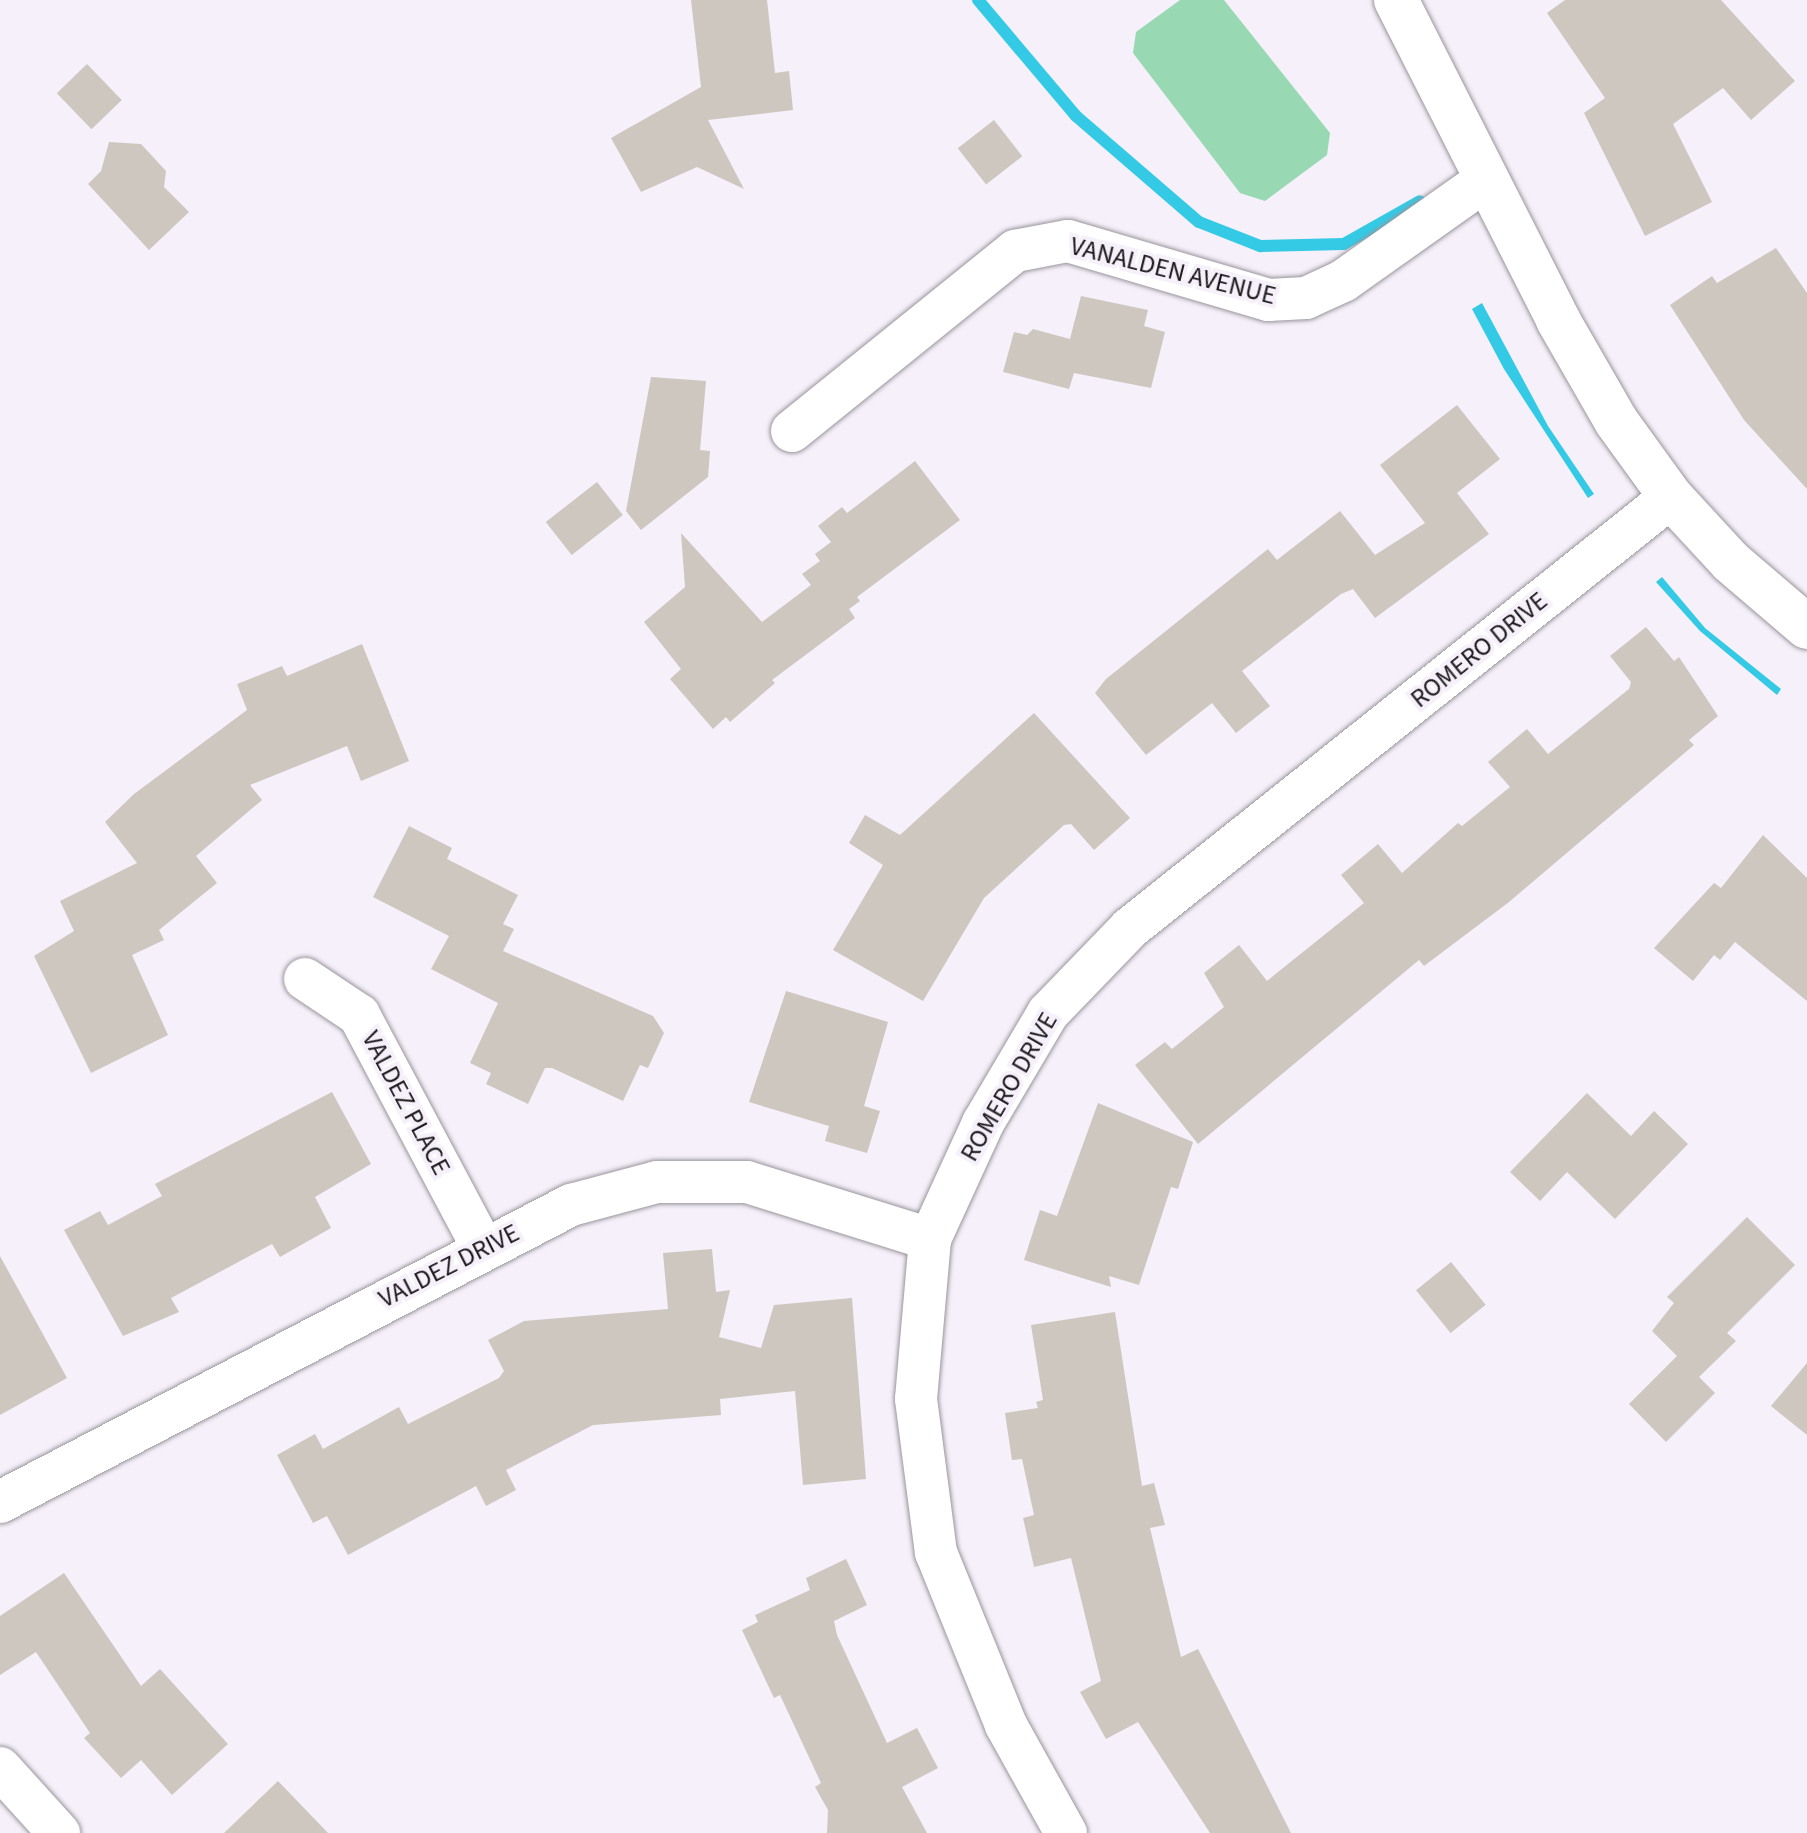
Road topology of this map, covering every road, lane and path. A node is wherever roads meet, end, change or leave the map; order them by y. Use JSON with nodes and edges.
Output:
{"nodes":[{"id":1,"x":1396,"y":0,"type":"edge"},
{"id":2,"x":1487,"y":179,"type":"junction"},
{"id":3,"x":792,"y":431,"type":"dead end"},
{"id":4,"x":1671,"y":497,"type":"junction"},
{"id":5,"x":1807,"y":627,"type":"edge"},
{"id":6,"x":305,"y":979,"type":"dead end"},
{"id":7,"x":930,"y":1239,"type":"junction"},
{"id":8,"x":483,"y":1248,"type":"junction"},
{"id":9,"x":0,"y":1502,"type":"edge"},
{"id":10,"x":0,"y":1768,"type":"edge"},
{"id":11,"x":59,"y":1833,"type":"edge"},
{"id":12,"x":1066,"y":1833,"type":"edge"}],
"edges":[{"from":1,"to":2,"type":"main road"},
{"from":2,"to":3,"type":"street","name":"VANALDEN AVENUE"},
{"from":2,"to":4,"type":"main road"},
{"from":4,"to":5,"type":"main road"},
{"from":4,"to":7,"type":"street","name":"ROMERO DRIVE"},
{"from":6,"to":8,"type":"street","name":"VALDEZ PLACE"},
{"from":7,"to":8,"type":"street","name":"VALDEZ DRIVE"},
{"from":7,"to":12,"type":"street","name":"ROMERO DRIVE"},
{"from":8,"to":9,"type":"street","name":"VALDEZ DRIVE"},
{"from":10,"to":11,"type":"street"}]}
